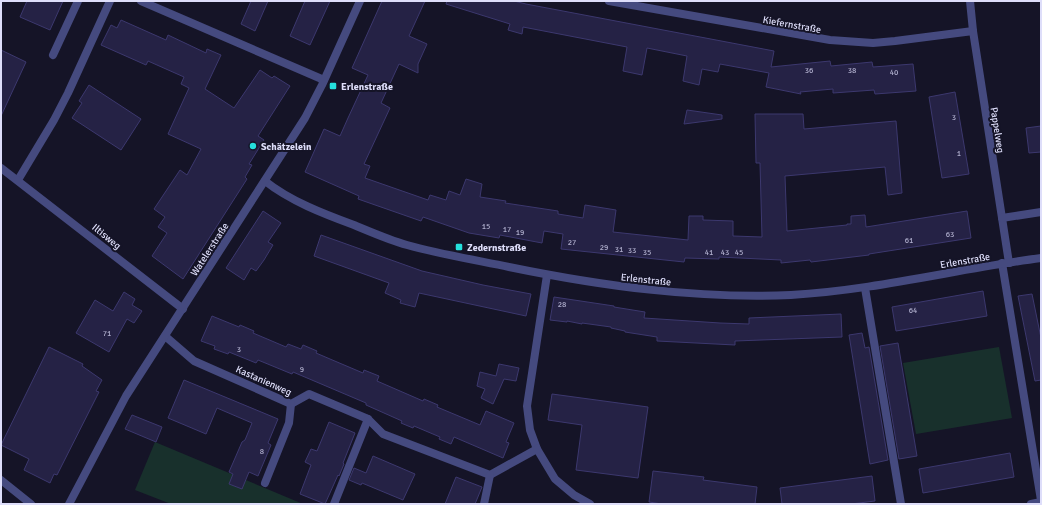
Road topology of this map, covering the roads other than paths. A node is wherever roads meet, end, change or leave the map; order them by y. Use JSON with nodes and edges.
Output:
{"nodes":[{"id":1,"x":78,"y":1,"type":"edge"},
{"id":2,"x":110,"y":1,"type":"edge"},
{"id":3,"x":141,"y":1,"type":"edge"},
{"id":4,"x":360,"y":1,"type":"edge"},
{"id":5,"x":609,"y":1,"type":"edge"},
{"id":6,"x":970,"y":1,"type":"edge"},
{"id":7,"x":973,"y":31,"type":"junction"},
{"id":8,"x":53,"y":55,"type":"dead end"},
{"id":9,"x":324,"y":80,"type":"junction"},
{"id":10,"x":1,"y":168,"type":"edge"},
{"id":11,"x":18,"y":180,"type":"junction"},
{"id":12,"x":265,"y":181,"type":"junction"},
{"id":13,"x":1041,"y":212,"type":"edge"},
{"id":14,"x":1002,"y":218,"type":"junction"},
{"id":15,"x":1041,"y":258,"type":"edge"},
{"id":16,"x":1005,"y":263,"type":"junction"},
{"id":17,"x":547,"y":275,"type":"junction"},
{"id":18,"x":865,"y":288,"type":"junction"},
{"id":19,"x":183,"y":309,"type":"junction"},
{"id":20,"x":165,"y":336,"type":"junction"},
{"id":21,"x":291,"y":404,"type":"junction"},
{"id":22,"x":368,"y":419,"type":"junction"},
{"id":23,"x":537,"y":449,"type":"junction"},
{"id":24,"x":490,"y":475,"type":"junction"},
{"id":25,"x":1,"y":480,"type":"edge"},
{"id":26,"x":265,"y":483,"type":"dead end"},
{"id":27,"x":1041,"y":501,"type":"edge"},
{"id":28,"x":31,"y":504,"type":"edge"},
{"id":29,"x":69,"y":504,"type":"edge"},
{"id":30,"x":334,"y":504,"type":"edge"},
{"id":31,"x":484,"y":504,"type":"edge"},
{"id":32,"x":590,"y":504,"type":"edge"},
{"id":33,"x":901,"y":504,"type":"edge"},
{"id":34,"x":1031,"y":504,"type":"edge"}],
"edges":[{"from":1,"to":8,"type":"street"},
{"from":2,"to":11,"type":"street"},
{"from":3,"to":9,"type":"street"},
{"from":4,"to":9,"type":"street","name":"Watelerstraße"},
{"from":5,"to":7,"type":"street","name":"Kiefernstraße"},
{"from":6,"to":7,"type":"street","name":"Pappelweg"},
{"from":7,"to":14,"type":"street","name":"Pappelweg"},
{"from":9,"to":12,"type":"street","name":"Watelerstraße"},
{"from":10,"to":11,"type":"street","name":"Iltisweg"},
{"from":11,"to":19,"type":"street","name":"Iltisweg"},
{"from":12,"to":17,"type":"street","name":"Erlenstraße"},
{"from":12,"to":19,"type":"street","name":"Watelerstraße"},
{"from":13,"to":14,"type":"street"},
{"from":14,"to":16,"type":"street","name":"Pappelweg"},
{"from":15,"to":16,"type":"street","name":"Erlenstraße"},
{"from":16,"to":18,"type":"street","name":"Erlenstraße"},
{"from":16,"to":27,"type":"street","name":"Pappelweg"},
{"from":17,"to":18,"type":"street","name":"Erlenstraße"},
{"from":17,"to":23,"type":"street"},
{"from":18,"to":33,"type":"street"},
{"from":19,"to":20,"type":"street","name":"Watelerstraße"},
{"from":20,"to":21,"type":"street","name":"Kastanienweg"},
{"from":20,"to":29,"type":"street","name":"Watelerstraße"},
{"from":21,"to":22,"type":"street","name":"Kastanienweg"},
{"from":21,"to":26,"type":"street"},
{"from":22,"to":24,"type":"street","name":"Kastanienweg"},
{"from":22,"to":30,"type":"street"},
{"from":23,"to":24,"type":"street"},
{"from":23,"to":32,"type":"street"},
{"from":24,"to":31,"type":"street"},
{"from":25,"to":28,"type":"street"},
{"from":27,"to":34,"type":"street"}]}
